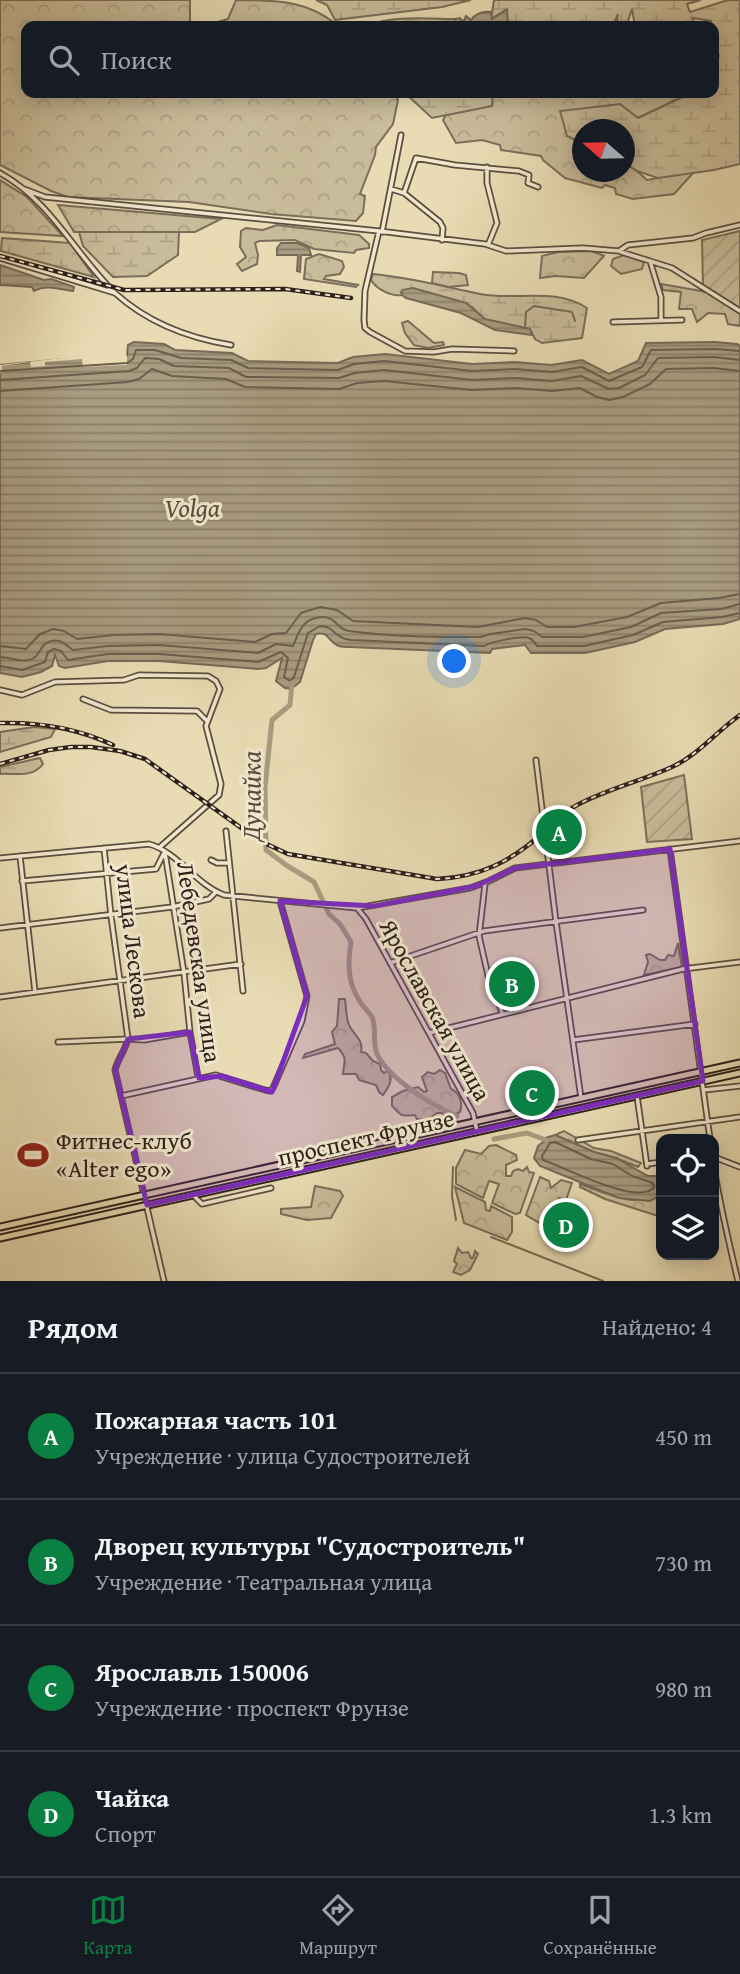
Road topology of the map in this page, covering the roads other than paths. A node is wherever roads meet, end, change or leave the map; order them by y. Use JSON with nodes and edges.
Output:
{"nodes":[{"id":1,"x":401,"y":135,"type":"dead end"},
{"id":2,"x":487,"y":167,"type":"junction"},
{"id":3,"x":0,"y":173,"type":"edge"},
{"id":4,"x":538,"y":187,"type":"dead end"},
{"id":5,"x":24,"y":189,"type":"junction"},
{"id":6,"x":390,"y":189,"type":"junction"},
{"id":7,"x":404,"y":194,"type":"junction"},
{"id":8,"x":740,"y":225,"type":"edge"},
{"id":9,"x":380,"y":231,"type":"junction"},
{"id":10,"x":442,"y":240,"type":"junction"},
{"id":11,"x":488,"y":245,"type":"junction"},
{"id":12,"x":619,"y":251,"type":"junction"},
{"id":13,"x":0,"y":258,"type":"edge"},
{"id":14,"x":650,"y":261,"type":"junction"},
{"id":15,"x":116,"y":293,"type":"junction"},
{"id":16,"x":740,"y":311,"type":"edge"},
{"id":17,"x":682,"y":320,"type":"dead end"},
{"id":18,"x":661,"y":321,"type":"junction"},
{"id":19,"x":613,"y":322,"type":"dead end"},
{"id":20,"x":231,"y":345,"type":"dead end"},
{"id":21,"x":513,"y":351,"type":"dead end"},
{"id":22,"x":0,"y":691,"type":"edge"},
{"id":23,"x":83,"y":699,"type":"dead end"},
{"id":24,"x":206,"y":720,"type":"junction"},
{"id":25,"x":536,"y":760,"type":"dead end"},
{"id":26,"x":226,"y":831,"type":"dead end"},
{"id":27,"x":740,"y":841,"type":"edge"},
{"id":28,"x":104,"y":848,"type":"junction"},
{"id":29,"x":160,"y":848,"type":"junction"},
{"id":30,"x":670,"y":849,"type":"junction"},
{"id":31,"x":165,"y":851,"type":"junction"},
{"id":32,"x":20,"y":856,"type":"junction"},
{"id":33,"x":0,"y":858,"type":"edge"},
{"id":34,"x":211,"y":860,"type":"dead end"},
{"id":35,"x":229,"y":863,"type":"junction"},
{"id":36,"x":549,"y":864,"type":"junction"},
{"id":37,"x":107,"y":873,"type":"junction"},
{"id":38,"x":22,"y":881,"type":"junction"},
{"id":39,"x":485,"y":883,"type":"junction"},
{"id":40,"x":216,"y":892,"type":"junction"},
{"id":41,"x":232,"y":897,"type":"junction"},
{"id":42,"x":280,"y":901,"type":"junction"},
{"id":43,"x":172,"y":907,"type":"junction"},
{"id":44,"x":357,"y":908,"type":"junction"},
{"id":45,"x":643,"y":910,"type":"dead end"},
{"id":46,"x":111,"y":916,"type":"junction"},
{"id":47,"x":556,"y":922,"type":"junction"},
{"id":48,"x":28,"y":926,"type":"junction"},
{"id":49,"x":0,"y":928,"type":"edge"},
{"id":50,"x":479,"y":933,"type":"junction"},
{"id":51,"x":740,"y":962,"type":"edge"},
{"id":52,"x":390,"y":963,"type":"junction"},
{"id":53,"x":241,"y":964,"type":"junction"},
{"id":54,"x":687,"y":969,"type":"junction"},
{"id":55,"x":184,"y":973,"type":"junction"},
{"id":56,"x":121,"y":982,"type":"junction"},
{"id":57,"x":243,"y":991,"type":"dead end"},
{"id":58,"x":36,"y":992,"type":"junction"},
{"id":59,"x":0,"y":997,"type":"edge"},
{"id":60,"x":567,"y":998,"type":"junction"},
{"id":61,"x":502,"y":1013,"type":"junction"},
{"id":62,"x":695,"y":1024,"type":"junction"},
{"id":63,"x":190,"y":1032,"type":"junction"},
{"id":64,"x":429,"y":1033,"type":"junction"},
{"id":65,"x":128,"y":1039,"type":"junction"},
{"id":66,"x":573,"y":1040,"type":"junction"},
{"id":67,"x":58,"y":1042,"type":"dead end"},
{"id":68,"x":740,"y":1063,"type":"edge"},
{"id":69,"x":702,"y":1071,"type":"junction"},
{"id":70,"x":740,"y":1073,"type":"edge"},
{"id":71,"x":199,"y":1078,"type":"junction"},
{"id":72,"x":703,"y":1081,"type":"junction"},
{"id":73,"x":740,"y":1086,"type":"edge"},
{"id":74,"x":704,"y":1090,"type":"junction"},
{"id":75,"x":121,"y":1096,"type":"junction"},
{"id":76,"x":637,"y":1096,"type":"junction"},
{"id":77,"x":581,"y":1098,"type":"junction"},
{"id":78,"x":740,"y":1117,"type":"edge"},
{"id":79,"x":475,"y":1122,"type":"junction"},
{"id":80,"x":708,"y":1122,"type":"junction"},
{"id":81,"x":477,"y":1131,"type":"junction"},
{"id":82,"x":641,"y":1131,"type":"junction"},
{"id":83,"x":709,"y":1134,"type":"edge"},
{"id":84,"x":578,"y":1140,"type":"dead end"},
{"id":85,"x":719,"y":1159,"type":"edge"},
{"id":86,"x":656,"y":1163,"type":"edge"},
{"id":87,"x":740,"y":1167,"type":"edge"},
{"id":88,"x":271,"y":1188,"type":"dead end"},
{"id":89,"x":719,"y":1189,"type":"edge"},
{"id":90,"x":144,"y":1195,"type":"junction"},
{"id":91,"x":193,"y":1195,"type":"junction"},
{"id":92,"x":147,"y":1205,"type":"junction"},
{"id":93,"x":0,"y":1227,"type":"edge"},
{"id":94,"x":0,"y":1238,"type":"edge"},
{"id":95,"x":164,"y":1281,"type":"edge"},
{"id":96,"x":738,"y":1281,"type":"edge"}],
"edges":[{"from":1,"to":6,"type":"street"},
{"from":2,"to":4,"type":"street"},
{"from":2,"to":7,"type":"street"},
{"from":2,"to":11,"type":"street"},
{"from":3,"to":5,"type":"street"},
{"from":5,"to":9,"type":"street"},
{"from":5,"to":15,"type":"street"},
{"from":6,"to":7,"type":"street"},
{"from":6,"to":9,"type":"street"},
{"from":7,"to":10,"type":"street"},
{"from":8,"to":12,"type":"street"},
{"from":9,"to":10,"type":"street"},
{"from":9,"to":21,"type":"street"},
{"from":10,"to":11,"type":"street"},
{"from":11,"to":12,"type":"street"},
{"from":12,"to":14,"type":"street"},
{"from":13,"to":15,"type":"street"},
{"from":14,"to":16,"type":"street"},
{"from":14,"to":18,"type":"street"},
{"from":15,"to":20,"type":"street"},
{"from":17,"to":18,"type":"street"},
{"from":18,"to":19,"type":"street"},
{"from":22,"to":24,"type":"street"},
{"from":23,"to":24,"type":"street"},
{"from":24,"to":29,"type":"street"},
{"from":25,"to":36,"type":"street"},
{"from":26,"to":35,"type":"street"},
{"from":27,"to":30,"type":"street"},
{"from":28,"to":29,"type":"street"},
{"from":28,"to":32,"type":"street"},
{"from":28,"to":37,"type":"street","name":"улица Лескова"},
{"from":29,"to":31,"type":"street"},
{"from":30,"to":36,"type":"street"},
{"from":30,"to":54,"type":"street"},
{"from":31,"to":37,"type":"street"},
{"from":31,"to":40,"type":"street"},
{"from":31,"to":43,"type":"street","name":"Лебедевская улица"},
{"from":32,"to":33,"type":"street"},
{"from":32,"to":38,"type":"street"},
{"from":34,"to":35,"type":"street"},
{"from":35,"to":41,"type":"street"},
{"from":36,"to":39,"type":"street"},
{"from":36,"to":47,"type":"street"},
{"from":37,"to":38,"type":"street"},
{"from":37,"to":46,"type":"street","name":"улица Лескова"},
{"from":38,"to":48,"type":"street"},
{"from":39,"to":44,"type":"street"},
{"from":39,"to":50,"type":"street"},
{"from":40,"to":41,"type":"street"},
{"from":40,"to":43,"type":"street"},
{"from":41,"to":42,"type":"street"},
{"from":41,"to":53,"type":"street"},
{"from":42,"to":44,"type":"street"},
{"from":42,"to":71,"type":"street"},
{"from":43,"to":46,"type":"street"},
{"from":43,"to":55,"type":"street","name":"Лебедевская улица"},
{"from":44,"to":52,"type":"street","name":"Ярославская улица"},
{"from":45,"to":47,"type":"street"},
{"from":46,"to":48,"type":"street"},
{"from":46,"to":56,"type":"street","name":"улица Лескова"},
{"from":47,"to":50,"type":"street"},
{"from":47,"to":60,"type":"street"},
{"from":48,"to":49,"type":"street"},
{"from":48,"to":58,"type":"street"},
{"from":50,"to":52,"type":"street"},
{"from":50,"to":61,"type":"street"},
{"from":51,"to":54,"type":"street"},
{"from":52,"to":64,"type":"street","name":"Ярославская улица"},
{"from":53,"to":55,"type":"street"},
{"from":53,"to":57,"type":"street"},
{"from":54,"to":60,"type":"street"},
{"from":54,"to":62,"type":"street"},
{"from":55,"to":56,"type":"street"},
{"from":55,"to":63,"type":"street","name":"Лебедевская улица"},
{"from":56,"to":58,"type":"street"},
{"from":56,"to":65,"type":"street","name":"улица Лескова"},
{"from":58,"to":59,"type":"street"},
{"from":60,"to":61,"type":"street"},
{"from":60,"to":66,"type":"street"},
{"from":61,"to":64,"type":"street"},
{"from":62,"to":66,"type":"street"},
{"from":62,"to":69,"type":"street"},
{"from":63,"to":65,"type":"street"},
{"from":63,"to":71,"type":"street","name":"Лебедевская улица"},
{"from":64,"to":79,"type":"street","name":"Ярославская улица"},
{"from":65,"to":67,"type":"street"},
{"from":65,"to":75,"type":"street","name":"улица Лескова"},
{"from":66,"to":77,"type":"street"},
{"from":68,"to":69,"type":"main road","name":"проспект Фрунзе"},
{"from":69,"to":72,"type":"street"},
{"from":69,"to":77,"type":"main road","name":"проспект Фрунзе"},
{"from":70,"to":72,"type":"main road","name":"проспект Фрунзе"},
{"from":71,"to":75,"type":"street"},
{"from":72,"to":74,"type":"street"},
{"from":72,"to":76,"type":"main road","name":"проспект Фрунзе"},
{"from":73,"to":74,"type":"street"},
{"from":74,"to":80,"type":"street"},
{"from":75,"to":90,"type":"street","name":"улица Лескова"},
{"from":76,"to":81,"type":"main road","name":"проспект Фрунзе"},
{"from":76,"to":82,"type":"street"},
{"from":77,"to":79,"type":"main road","name":"проспект Фрунзе"},
{"from":78,"to":80,"type":"street"},
{"from":79,"to":81,"type":"street","name":"Ярославская улица"},
{"from":79,"to":90,"type":"main road","name":"проспект Фрунзе"},
{"from":80,"to":82,"type":"street"},
{"from":80,"to":83,"type":"street"},
{"from":81,"to":91,"type":"main road","name":"проспект Фрунзе"},
{"from":82,"to":84,"type":"street"},
{"from":82,"to":86,"type":"street"},
{"from":85,"to":87,"type":"street"},
{"from":88,"to":91,"type":"street"},
{"from":89,"to":96,"type":"street"},
{"from":90,"to":92,"type":"street","name":"улица Лескова"},
{"from":90,"to":93,"type":"main road","name":"проспект Фрунзе"},
{"from":91,"to":92,"type":"main road","name":"проспект Фрунзе"},
{"from":92,"to":94,"type":"main road","name":"проспект Фрунзе"},
{"from":92,"to":95,"type":"street","name":"улица Лескова"}]}
